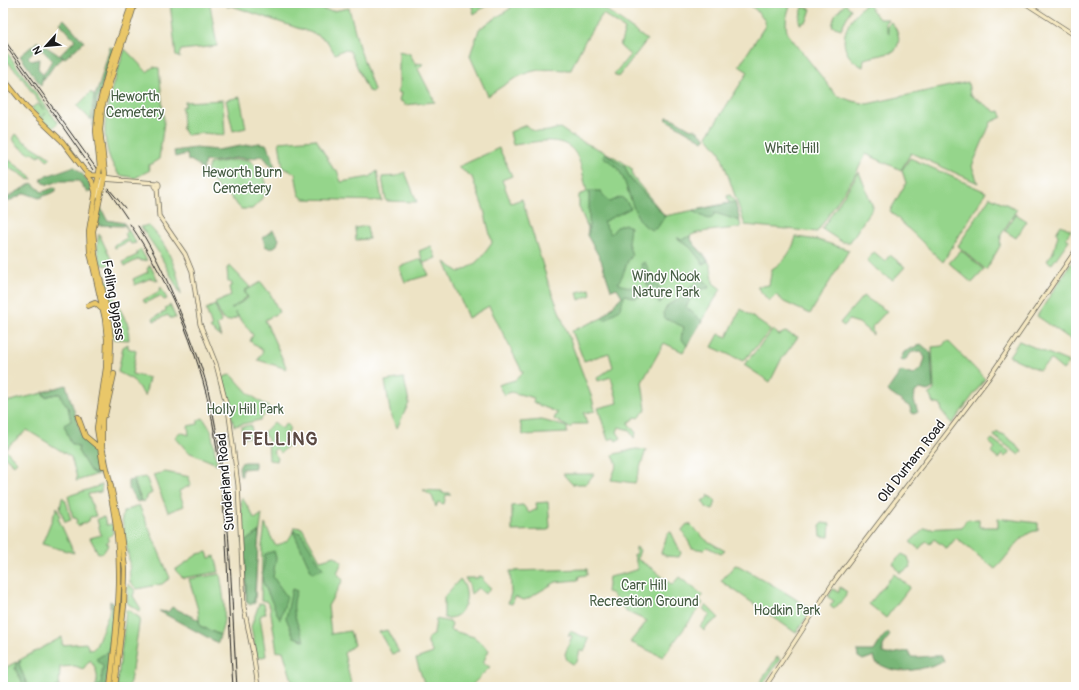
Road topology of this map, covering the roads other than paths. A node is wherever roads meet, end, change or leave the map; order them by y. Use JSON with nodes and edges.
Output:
{"nodes":[{"id":1,"x":132,"y":3,"type":"edge"},
{"id":2,"x":135,"y":3,"type":"edge"},
{"id":3,"x":1025,"y":3,"type":"edge"},
{"id":4,"x":1076,"y":36,"type":"edge"},
{"id":5,"x":3,"y":78,"type":"edge"},
{"id":6,"x":105,"y":165,"type":"junction"},
{"id":7,"x":90,"y":176,"type":"junction"},
{"id":8,"x":110,"y":177,"type":"junction"},
{"id":9,"x":101,"y":178,"type":"junction"},
{"id":10,"x":114,"y":180,"type":"junction"},
{"id":11,"x":123,"y":180,"type":"junction"},
{"id":12,"x":102,"y":186,"type":"junction"},
{"id":13,"x":96,"y":194,"type":"junction"},
{"id":14,"x":94,"y":202,"type":"junction"},
{"id":15,"x":1076,"y":250,"type":"edge"},
{"id":16,"x":88,"y":306,"type":"dead end"},
{"id":17,"x":105,"y":318,"type":"junction"},
{"id":18,"x":109,"y":339,"type":"junction"},
{"id":19,"x":109,"y":349,"type":"junction"},
{"id":20,"x":114,"y":374,"type":"dead end"},
{"id":21,"x":106,"y":387,"type":"junction"},
{"id":22,"x":78,"y":417,"type":"dead end"},
{"id":23,"x":101,"y":433,"type":"junction"},
{"id":24,"x":97,"y":439,"type":"junction"},
{"id":25,"x":92,"y":441,"type":"junction"},
{"id":26,"x":98,"y":448,"type":"junction"},
{"id":27,"x":110,"y":687,"type":"edge"},
{"id":28,"x":115,"y":687,"type":"edge"},
{"id":29,"x":258,"y":687,"type":"edge"},
{"id":30,"x":765,"y":687,"type":"edge"}],
"edges":[{"from":1,"to":9,"type":"highway","name":"Felling Bypass"},
{"from":2,"to":6,"type":"highway","name":"Felling Bypass"},
{"from":3,"to":4,"type":"main road"},
{"from":5,"to":7,"type":"main road"},
{"from":6,"to":8,"type":"main road"},
{"from":6,"to":9,"type":"highway","name":"Felling Bypass"},
{"from":7,"to":9,"type":"main road"},
{"from":7,"to":13,"type":"main road"},
{"from":8,"to":9,"type":"main road"},
{"from":8,"to":11,"type":"main road"},
{"from":9,"to":10,"type":"main road"},
{"from":9,"to":12,"type":"highway","name":"Felling Bypass"},
{"from":9,"to":13,"type":"highway","name":"Felling Bypass"},
{"from":9,"to":14,"type":"main road"},
{"from":10,"to":11,"type":"main road"},
{"from":10,"to":12,"type":"main road"},
{"from":11,"to":29,"type":"main road","name":"Sunderland Road"},
{"from":12,"to":18,"type":"highway","name":"Felling Bypass"},
{"from":13,"to":14,"type":"highway","name":"Felling Bypass"},
{"from":14,"to":17,"type":"highway","name":"Felling Bypass"},
{"from":15,"to":30,"type":"main road","name":"Old Durham Road"},
{"from":16,"to":17,"type":"highway"},
{"from":17,"to":18,"type":"highway","name":"Felling Bypass"},
{"from":18,"to":19,"type":"highway","name":"Felling Bypass"},
{"from":19,"to":21,"type":"highway","name":"Felling Bypass"},
{"from":19,"to":24,"type":"highway","name":"Felling Bypass"},
{"from":20,"to":23,"type":"highway"},
{"from":21,"to":23,"type":"highway","name":"Felling Bypass"},
{"from":21,"to":24,"type":"highway"},
{"from":22,"to":25,"type":"highway"},
{"from":23,"to":28,"type":"highway","name":"Felling Bypass"},
{"from":24,"to":25,"type":"highway"},
{"from":24,"to":26,"type":"highway","name":"Felling Bypass"},
{"from":25,"to":26,"type":"highway"},
{"from":26,"to":27,"type":"highway","name":"Felling Bypass"}]}
